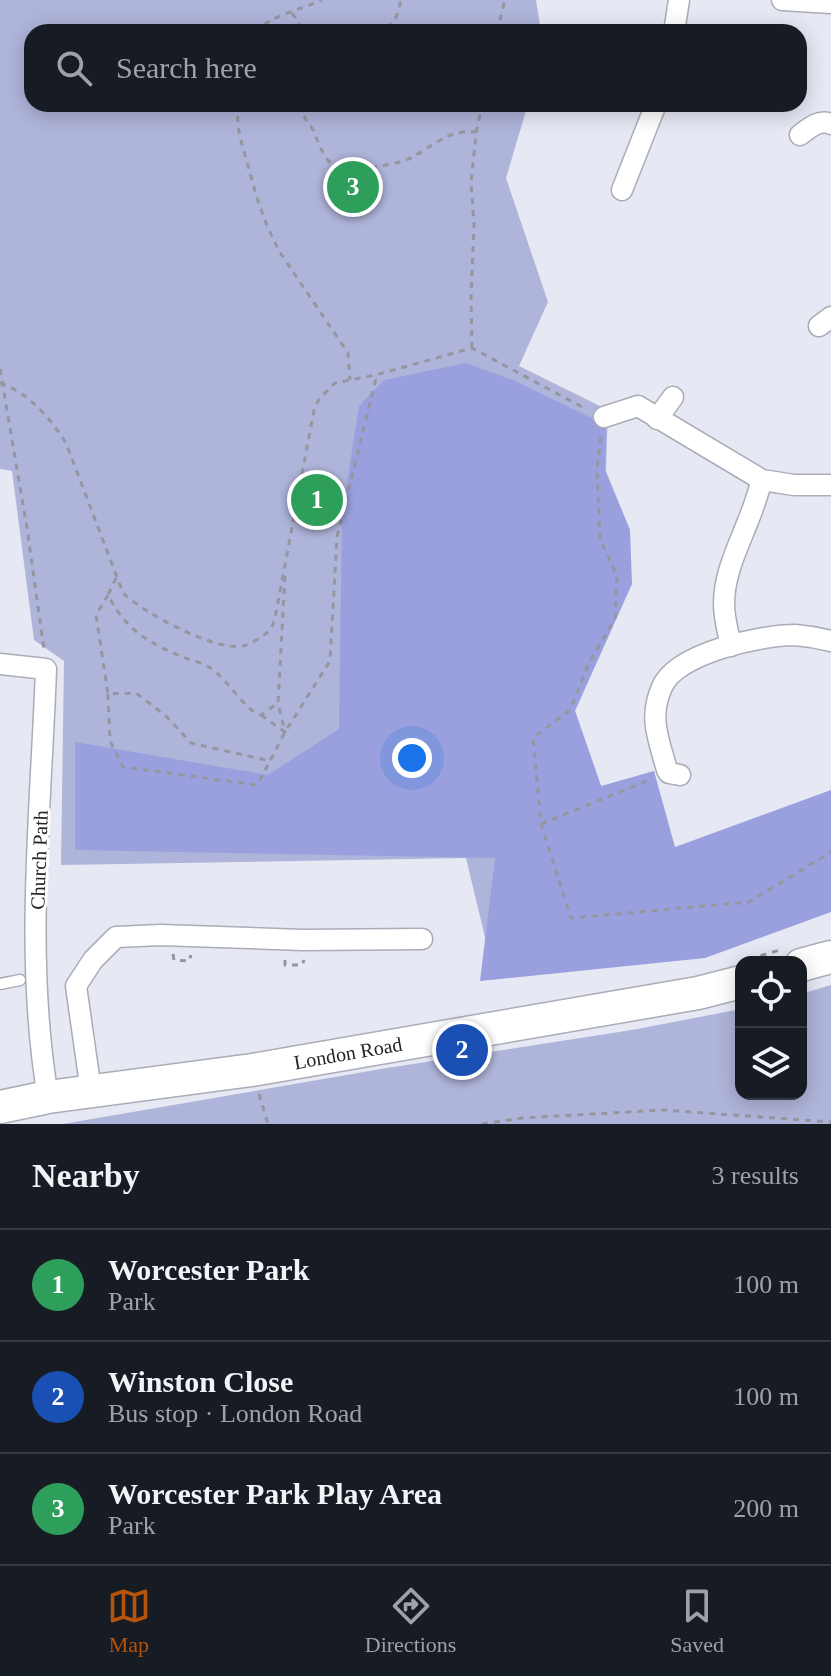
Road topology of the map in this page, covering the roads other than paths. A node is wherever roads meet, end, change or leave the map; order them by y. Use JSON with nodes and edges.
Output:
{"nodes":[{"id":1,"x":679,"y":0,"type":"edge"},
{"id":2,"x":782,"y":0,"type":"edge"},
{"id":3,"x":831,"y":3,"type":"edge"},
{"id":4,"x":675,"y":24,"type":"edge"},
{"id":5,"x":653,"y":112,"type":"edge"},
{"id":6,"x":829,"y":116,"type":"edge"},
{"id":7,"x":800,"y":135,"type":"dead end"},
{"id":8,"x":622,"y":190,"type":"dead end"},
{"id":9,"x":673,"y":397,"type":"dead end"},
{"id":10,"x":604,"y":417,"type":"road end"},
{"id":11,"x":657,"y":419,"type":"junction"},
{"id":12,"x":762,"y":480,"type":"junction"},
{"id":13,"x":831,"y":485,"type":"edge"},
{"id":14,"x":831,"y":641,"type":"edge"},
{"id":15,"x":731,"y":646,"type":"junction"},
{"id":16,"x":0,"y":664,"type":"edge"},
{"id":17,"x":670,"y":775,"type":"road end"},
{"id":18,"x":422,"y":939,"type":"dead end"},
{"id":19,"x":831,"y":957,"type":"edge"},
{"id":20,"x":807,"y":963,"type":"edge"},
{"id":21,"x":20,"y":980,"type":"dead end"},
{"id":22,"x":0,"y":984,"type":"edge"},
{"id":23,"x":735,"y":984,"type":"edge"},
{"id":24,"x":91,"y":1091,"type":"junction"},
{"id":25,"x":48,"y":1097,"type":"junction"},
{"id":26,"x":0,"y":1107,"type":"edge"}],
"edges":[{"from":1,"to":4,"type":"street"},
{"from":2,"to":3,"type":"street"},
{"from":5,"to":8,"type":"street"},
{"from":6,"to":7,"type":"street"},
{"from":9,"to":11,"type":"street"},
{"from":10,"to":11,"type":"street"},
{"from":11,"to":12,"type":"street"},
{"from":12,"to":13,"type":"street"},
{"from":12,"to":15,"type":"street"},
{"from":14,"to":15,"type":"street"},
{"from":15,"to":17,"type":"street"},
{"from":16,"to":25,"type":"street","name":"Church Path"},
{"from":18,"to":24,"type":"street"},
{"from":19,"to":20,"type":"main road"},
{"from":21,"to":22,"type":"lane"},
{"from":23,"to":24,"type":"main road","name":"London Road"},
{"from":24,"to":25,"type":"main road","name":"London Road"},
{"from":25,"to":26,"type":"main road","name":"London Road"}]}
